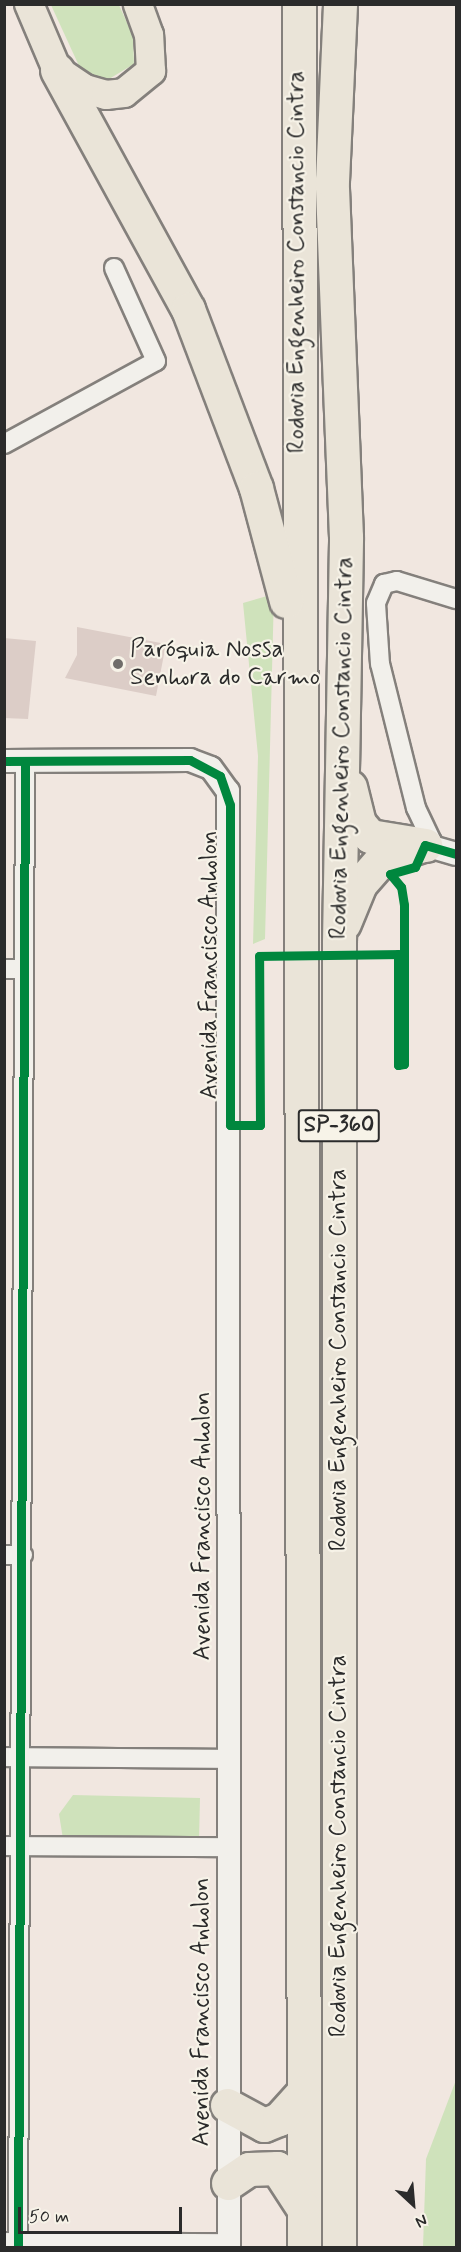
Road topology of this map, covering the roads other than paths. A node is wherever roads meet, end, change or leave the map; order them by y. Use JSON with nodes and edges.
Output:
{"nodes":[{"id":1,"x":29,"y":4,"type":"edge"},
{"id":2,"x":138,"y":4,"type":"edge"},
{"id":3,"x":299,"y":4,"type":"edge"},
{"id":4,"x":340,"y":4,"type":"edge"},
{"id":5,"x":57,"y":70,"type":"junction"},
{"id":6,"x":114,"y":268,"type":"dead end"},
{"id":7,"x":4,"y":444,"type":"edge"},
{"id":8,"x":456,"y":599,"type":"edge"},
{"id":9,"x":298,"y":645,"type":"junction"},
{"id":10,"x":343,"y":710,"type":"junction"},
{"id":11,"x":15,"y":761,"type":"edge"},
{"id":12,"x":439,"y":849,"type":"edge"},
{"id":13,"x":339,"y":942,"type":"junction"},
{"id":14,"x":4,"y":969,"type":"edge"},
{"id":15,"x":24,"y":969,"type":"junction"},
{"id":16,"x":13,"y":1168,"type":"edge"},
{"id":17,"x":13,"y":1360,"type":"edge"},
{"id":18,"x":14,"y":1555,"type":"edge"},
{"id":19,"x":14,"y":1757,"type":"edge"},
{"id":20,"x":230,"y":1759,"type":"junction"},
{"id":21,"x":14,"y":1846,"type":"edge"},
{"id":22,"x":230,"y":1847,"type":"junction"},
{"id":23,"x":13,"y":2044,"type":"edge"},
{"id":24,"x":303,"y":2092,"type":"junction"},
{"id":25,"x":227,"y":2105,"type":"junction"},
{"id":26,"x":228,"y":2183,"type":"junction"},
{"id":27,"x":304,"y":2209,"type":"junction"},
{"id":28,"x":14,"y":2244,"type":"edge"},
{"id":29,"x":229,"y":2245,"type":"edge"},
{"id":30,"x":304,"y":2247,"type":"edge"},
{"id":31,"x":339,"y":2247,"type":"edge"}],
"edges":[{"from":1,"to":5,"type":"main road"},
{"from":2,"to":5,"type":"main road"},
{"from":3,"to":9,"type":"highway","name":"Rodovia Engenheiro Constancio Cintra","number":"SP-360"},
{"from":4,"to":10,"type":"highway","name":"Rodovia Engenheiro Constancio Cintra","number":"SP-360"},
{"from":5,"to":9,"type":"highway"},
{"from":6,"to":7,"type":"street"},
{"from":8,"to":12,"type":"street"},
{"from":9,"to":24,"type":"highway","name":"Rodovia Engenheiro Constancio Cintra","number":"SP-360"},
{"from":10,"to":12,"type":"highway"},
{"from":10,"to":13,"type":"highway","name":"Rodovia Engenheiro Constancio Cintra","number":"SP-360"},
{"from":11,"to":15,"type":"street"},
{"from":11,"to":20,"type":"street","name":"Avenida Francisco Anholon"},
{"from":12,"to":13,"type":"highway"},
{"from":13,"to":31,"type":"highway","name":"Rodovia Engenheiro Constancio Cintra","number":"SP-360"},
{"from":14,"to":15,"type":"street"},
{"from":15,"to":16,"type":"street"},
{"from":16,"to":17,"type":"street"},
{"from":17,"to":18,"type":"street"},
{"from":18,"to":19,"type":"street"},
{"from":19,"to":20,"type":"street"},
{"from":19,"to":21,"type":"street"},
{"from":20,"to":22,"type":"street","name":"Avenida Francisco Anholon"},
{"from":21,"to":22,"type":"street"},
{"from":21,"to":23,"type":"street"},
{"from":22,"to":25,"type":"street","name":"Avenida Francisco Anholon"},
{"from":23,"to":28,"type":"street"},
{"from":24,"to":25,"type":"highway"},
{"from":24,"to":27,"type":"highway","name":"Rodovia Engenheiro Constancio Cintra","number":"SP-360"},
{"from":25,"to":26,"type":"street","name":"Avenida Francisco Anholon"},
{"from":26,"to":27,"type":"highway"},
{"from":26,"to":29,"type":"street","name":"Avenida Francisco Anholon"},
{"from":27,"to":30,"type":"highway","name":"Rodovia Engenheiro Constancio Cintra","number":"SP-360"},
{"from":28,"to":29,"type":"street"}]}
